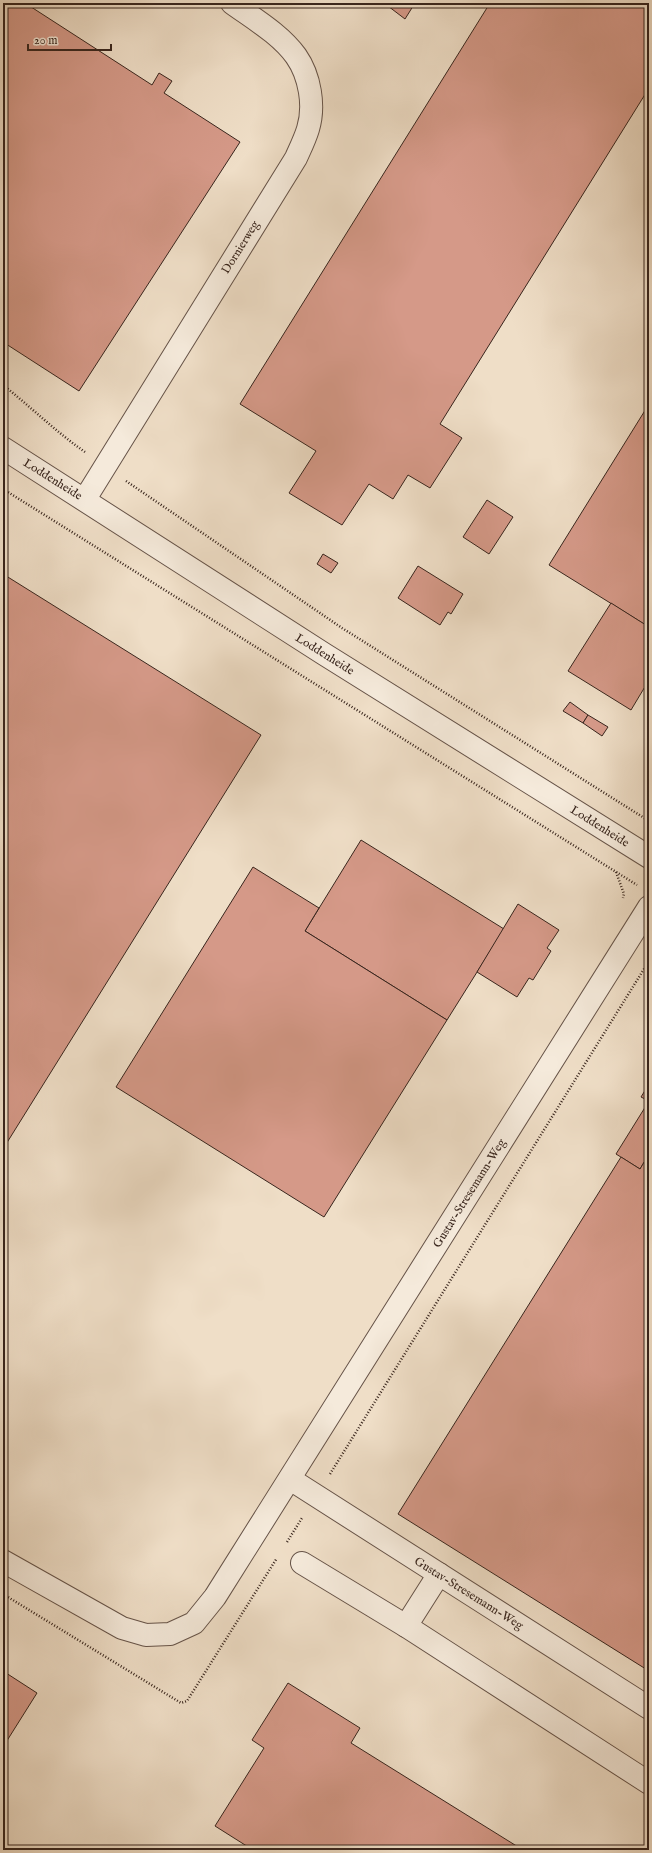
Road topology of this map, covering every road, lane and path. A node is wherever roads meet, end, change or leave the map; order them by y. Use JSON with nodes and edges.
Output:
{"nodes":[{"id":1,"x":232,"y":3,"type":"edge"},
{"id":2,"x":3,"y":385,"type":"edge"},
{"id":3,"x":3,"y":448,"type":"edge"},
{"id":4,"x":104,"y":466,"type":"junction"},
{"id":5,"x":3,"y":489,"type":"edge"},
{"id":6,"x":85,"y":499,"type":"junction"},
{"id":7,"x":649,"y":821,"type":"edge"},
{"id":8,"x":649,"y":857,"type":"edge"},
{"id":9,"x":616,"y":872,"type":"junction"},
{"id":10,"x":646,"y":898,"type":"edge"},
{"id":11,"x":623,"y":902,"type":"dead end"},
{"id":12,"x":290,"y":1478,"type":"junction"},
{"id":13,"x":3,"y":1561,"type":"edge"},
{"id":14,"x":302,"y":1563,"type":"dead end"},
{"id":15,"x":440,"y":1574,"type":"junction"},
{"id":16,"x":406,"y":1626,"type":"junction"},
{"id":17,"x":649,"y":1708,"type":"edge"},
{"id":18,"x":649,"y":1783,"type":"edge"}],
"edges":[{"from":1,"to":4,"type":"street","name":"Dornierweg"},
{"from":2,"to":4,"type":"path"},
{"from":3,"to":6,"type":"street","name":"Loddenheide"},
{"from":4,"to":6,"type":"street","name":"Dornierweg"},
{"from":4,"to":7,"type":"path"},
{"from":5,"to":9,"type":"path"},
{"from":6,"to":8,"type":"street","name":"Loddenheide"},
{"from":9,"to":10,"type":"path"},
{"from":9,"to":11,"type":"path"},
{"from":10,"to":12,"type":"street","name":"Gustav-Stresemann-Weg"},
{"from":12,"to":13,"type":"street","name":"Gustav-Stresemann-Weg"},
{"from":12,"to":15,"type":"street","name":"Gustav-Stresemann-Weg"},
{"from":14,"to":16,"type":"street"},
{"from":15,"to":16,"type":"street"},
{"from":15,"to":17,"type":"street","name":"Gustav-Stresemann-Weg"},
{"from":16,"to":18,"type":"street"}]}
